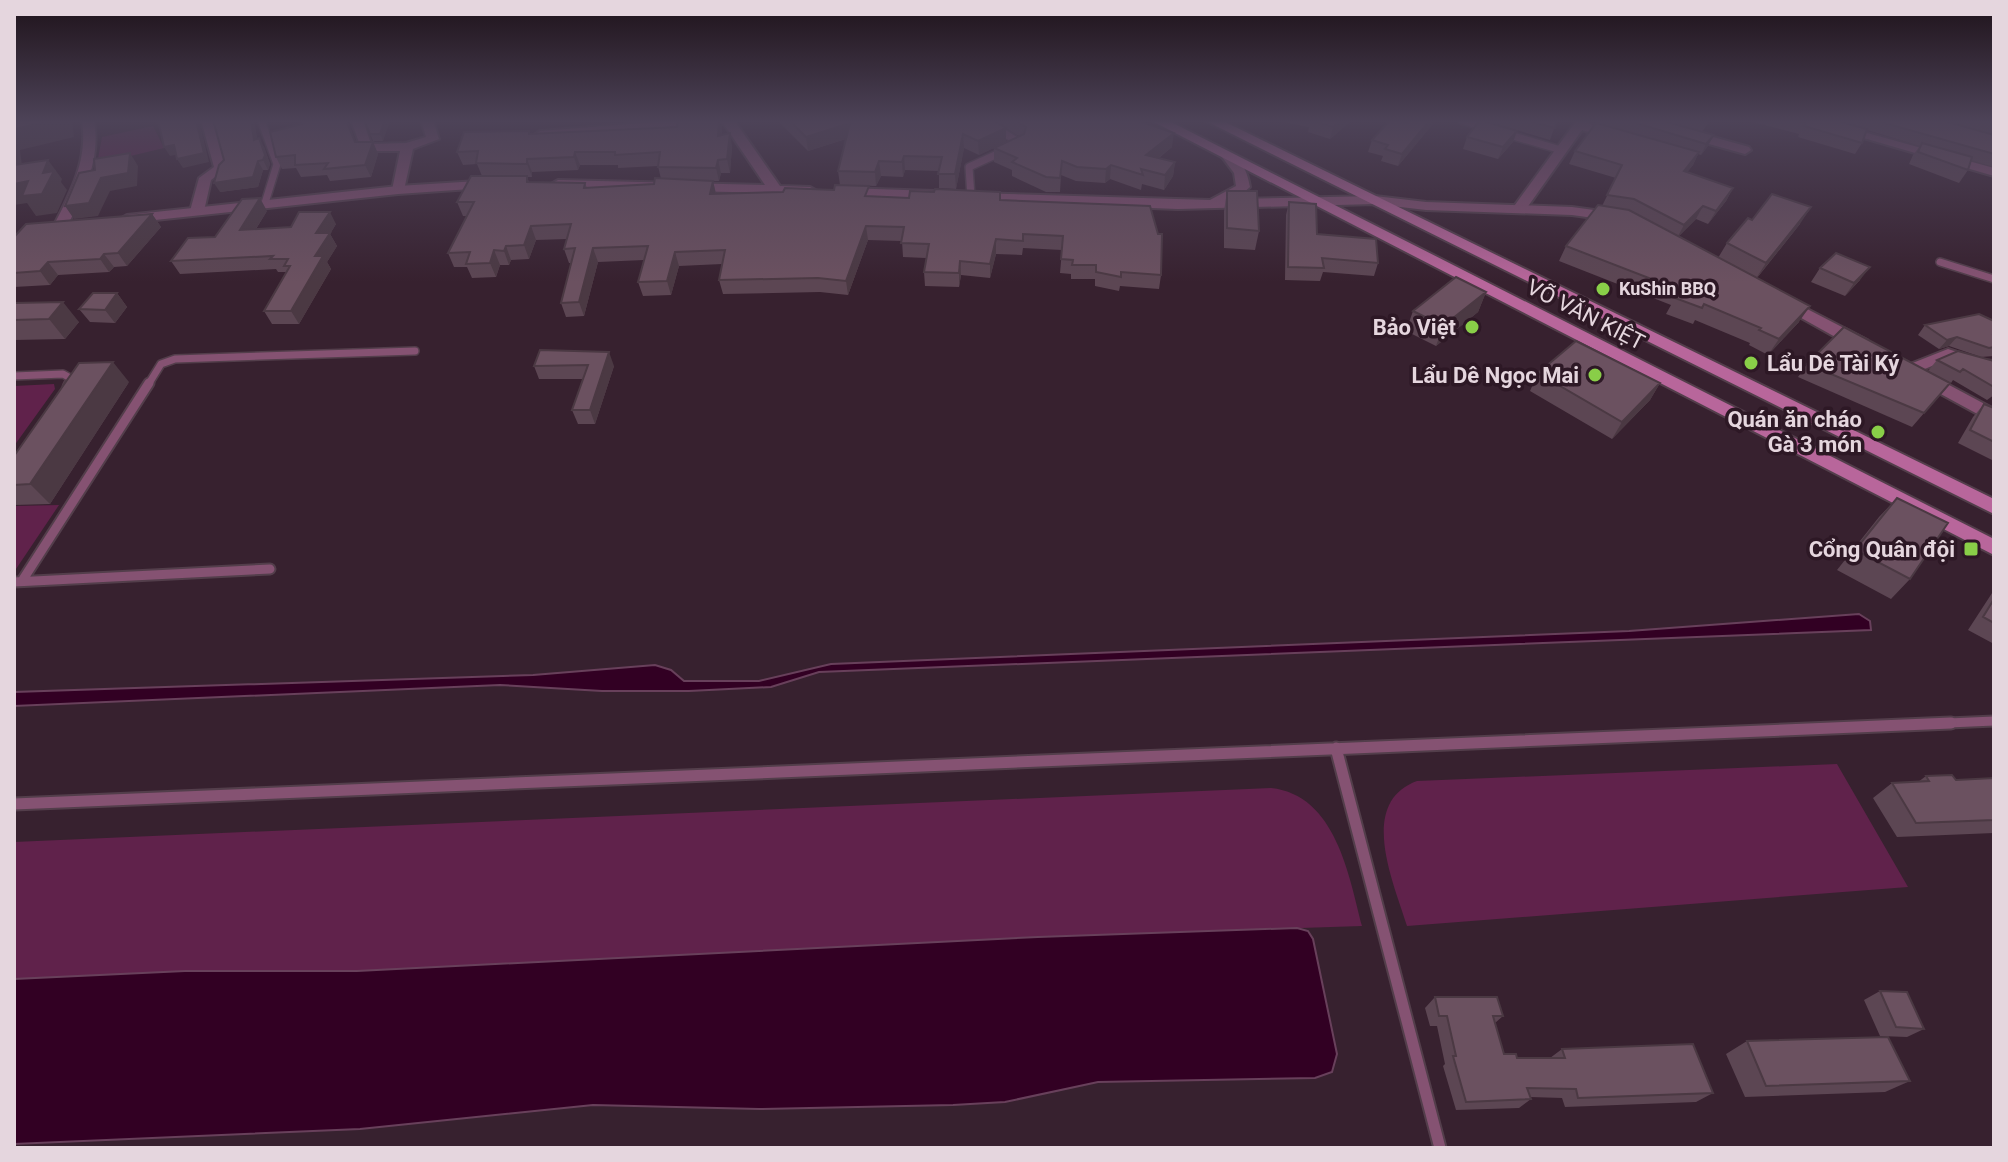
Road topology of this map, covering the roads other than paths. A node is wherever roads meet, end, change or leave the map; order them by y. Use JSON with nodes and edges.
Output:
{"nodes":[{"id":1,"x":85,"y":174,"type":"edge"},
{"id":2,"x":211,"y":174,"type":"edge"},
{"id":3,"x":274,"y":174,"type":"edge"},
{"id":4,"x":401,"y":174,"type":"edge"},
{"id":5,"x":764,"y":174,"type":"edge"},
{"id":6,"x":969,"y":174,"type":"edge"},
{"id":7,"x":1241,"y":174,"type":"edge"},
{"id":8,"x":1262,"y":174,"type":"edge"},
{"id":9,"x":1322,"y":174,"type":"edge"},
{"id":10,"x":1544,"y":174,"type":"edge"},
{"id":11,"x":506,"y":184,"type":"edge"},
{"id":12,"x":535,"y":184,"type":"edge"},
{"id":13,"x":775,"y":189,"type":"junction"},
{"id":14,"x":398,"y":190,"type":"junction"},
{"id":15,"x":971,"y":197,"type":"junction"},
{"id":16,"x":1375,"y":200,"type":"junction"},
{"id":17,"x":1316,"y":202,"type":"junction"},
{"id":18,"x":265,"y":203,"type":"junction"},
{"id":19,"x":1178,"y":205,"type":"junction"},
{"id":20,"x":1519,"y":209,"type":"junction"},
{"id":21,"x":197,"y":211,"type":"junction"},
{"id":22,"x":1626,"y":219,"type":"edge"},
{"id":23,"x":107,"y":221,"type":"edge"},
{"id":24,"x":60,"y":227,"type":"edge"},
{"id":25,"x":1940,"y":262,"type":"dead end"},
{"id":26,"x":1994,"y":279,"type":"edge"},
{"id":27,"x":1766,"y":292,"type":"edge"},
{"id":28,"x":1870,"y":349,"type":"edge"},
{"id":29,"x":415,"y":351,"type":"dead end"},
{"id":30,"x":1994,"y":366,"type":"edge"},
{"id":31,"x":1903,"y":367,"type":"joint"},
{"id":32,"x":14,"y":376,"type":"edge"},
{"id":33,"x":62,"y":395,"type":"edge"},
{"id":34,"x":1994,"y":417,"type":"edge"},
{"id":35,"x":1994,"y":507,"type":"edge"},
{"id":36,"x":1994,"y":548,"type":"edge"},
{"id":37,"x":270,"y":569,"type":"dead end"},
{"id":38,"x":18,"y":581,"type":"edge"},
{"id":39,"x":1994,"y":721,"type":"edge"},
{"id":40,"x":1336,"y":748,"type":"junction"},
{"id":41,"x":14,"y":804,"type":"edge"},
{"id":42,"x":1440,"y":1148,"type":"edge"}],
"edges":[{"from":1,"to":24,"type":"street"},
{"from":2,"to":21,"type":"street"},
{"from":3,"to":18,"type":"lane"},
{"from":4,"to":14,"type":"street"},
{"from":5,"to":13,"type":"street"},
{"from":6,"to":15,"type":"lane"},
{"from":7,"to":19,"type":"street"},
{"from":8,"to":17,"type":"main road","name":"VÕ VĂN KIỆT"},
{"from":9,"to":16,"type":"main road","name":"VÕ VĂN KIỆT"},
{"from":10,"to":20,"type":"street"},
{"from":11,"to":14,"type":"street"},
{"from":12,"to":13,"type":"street"},
{"from":13,"to":15,"type":"street"},
{"from":14,"to":18,"type":"street"},
{"from":15,"to":19,"type":"street"},
{"from":16,"to":17,"type":"street"},
{"from":16,"to":20,"type":"street"},
{"from":16,"to":35,"type":"main road","name":"VÕ VĂN KIỆT"},
{"from":17,"to":19,"type":"street"},
{"from":17,"to":36,"type":"main road","name":"VÕ VĂN KIỆT"},
{"from":18,"to":21,"type":"street"},
{"from":20,"to":22,"type":"street"},
{"from":21,"to":23,"type":"street"},
{"from":25,"to":26,"type":"lane"},
{"from":27,"to":28,"type":"street"},
{"from":29,"to":38,"type":"lane"},
{"from":30,"to":31,"type":"street"},
{"from":31,"to":34,"type":"street"},
{"from":32,"to":33,"type":"lane"},
{"from":37,"to":38,"type":"lane"},
{"from":39,"to":40,"type":"lane"},
{"from":40,"to":41,"type":"lane"},
{"from":40,"to":42,"type":"lane"}]}
